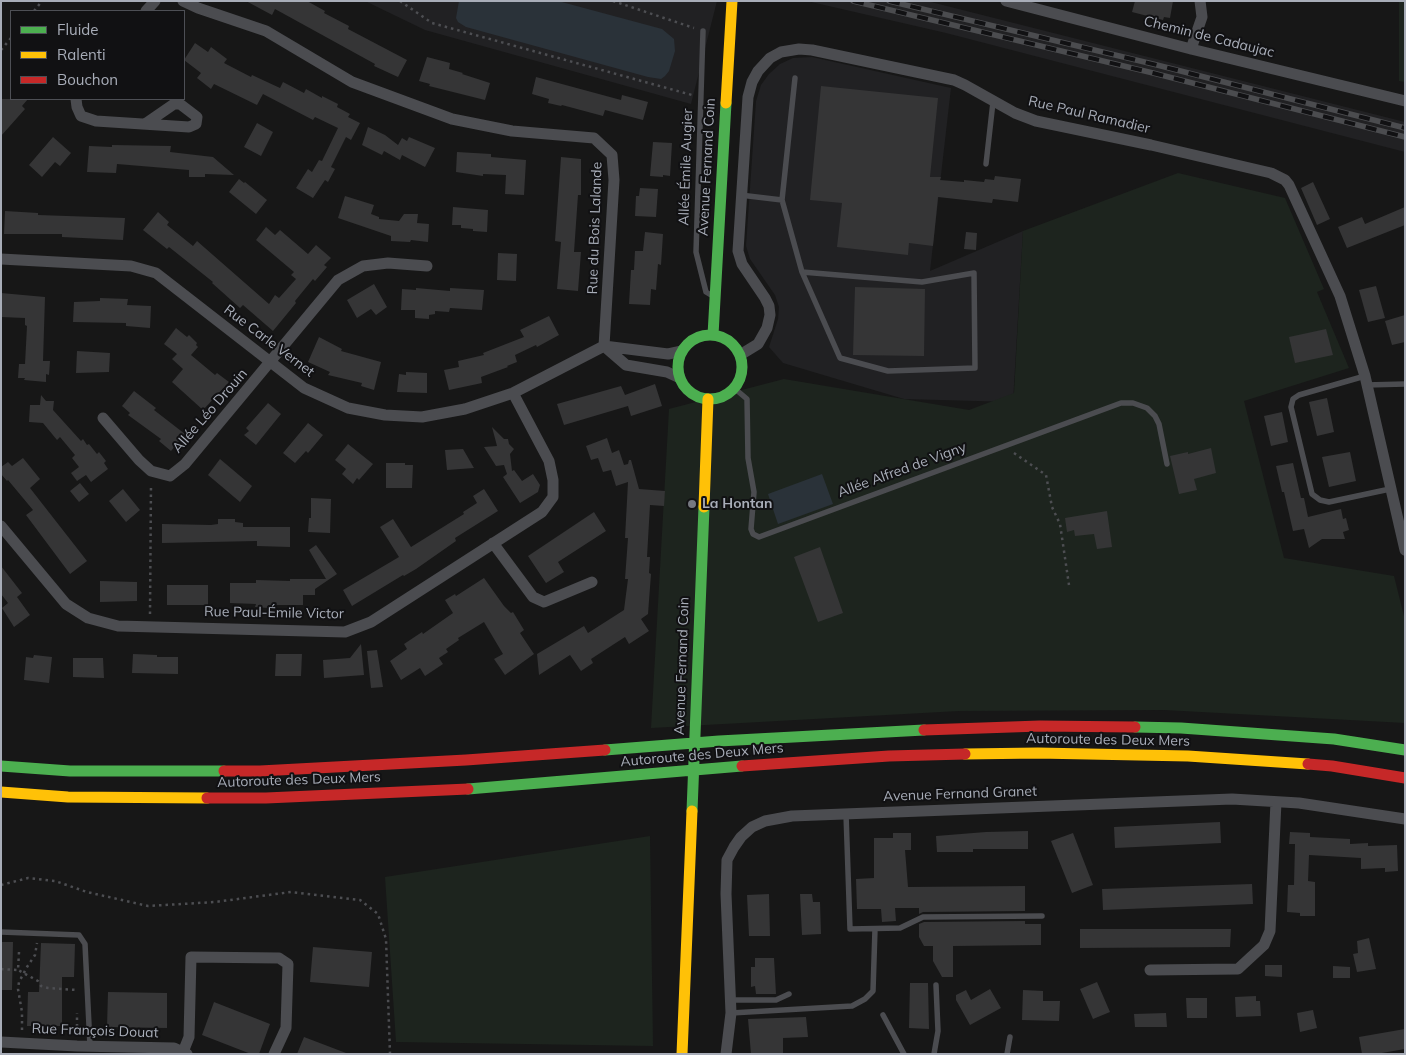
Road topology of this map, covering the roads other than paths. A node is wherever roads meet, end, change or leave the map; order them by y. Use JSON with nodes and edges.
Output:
{"nodes":[{"id":1,"x":183,"y":1,"type":"edge"},
{"id":2,"x":732,"y":1,"type":"edge"},
{"id":3,"x":1006,"y":1,"type":"edge"},
{"id":4,"x":1200,"y":1,"type":"edge"},
{"id":5,"x":703,"y":31,"type":"road end"},
{"id":6,"x":1191,"y":49,"type":"junction"},
{"id":7,"x":795,"y":78,"type":"dead end"},
{"id":8,"x":76,"y":100,"type":"edge"},
{"id":9,"x":993,"y":100,"type":"junction"},
{"id":10,"x":1405,"y":101,"type":"edge"},
{"id":11,"x":145,"y":124,"type":"dead end"},
{"id":12,"x":986,"y":164,"type":"dead end"},
{"id":13,"x":740,"y":195,"type":"junction"},
{"id":14,"x":782,"y":200,"type":"junction"},
{"id":15,"x":1,"y":259,"type":"edge"},
{"id":16,"x":427,"y":266,"type":"dead end"},
{"id":17,"x":802,"y":272,"type":"junction"},
{"id":18,"x":714,"y":298,"type":"junction"},
{"id":19,"x":713,"y":335,"type":"junction"},
{"id":20,"x":604,"y":346,"type":"junction"},
{"id":21,"x":682,"y":351,"type":"junction"},
{"id":22,"x":740,"y":355,"type":"junction"},
{"id":23,"x":271,"y":362,"type":"junction"},
{"id":24,"x":680,"y":378,"type":"junction"},
{"id":25,"x":1366,"y":381,"type":"junction"},
{"id":26,"x":1405,"y":384,"type":"edge"},
{"id":27,"x":734,"y":388,"type":"junction"},
{"id":28,"x":513,"y":393,"type":"junction"},
{"id":29,"x":708,"y":398,"type":"junction"},
{"id":30,"x":103,"y":418,"type":"dead end"},
{"id":31,"x":1167,"y":464,"type":"dead end"},
{"id":32,"x":1390,"y":489,"type":"junction"},
{"id":33,"x":1,"y":526,"type":"edge"},
{"id":34,"x":493,"y":543,"type":"junction"},
{"id":35,"x":1405,"y":550,"type":"edge"},
{"id":36,"x":592,"y":582,"type":"dead end"},
{"id":37,"x":1405,"y":750,"type":"edge"},
{"id":38,"x":1,"y":766,"type":"edge"},
{"id":39,"x":1405,"y":778,"type":"edge"},
{"id":40,"x":1,"y":792,"type":"edge"},
{"id":41,"x":1276,"y":802,"type":"junction"},
{"id":42,"x":846,"y":814,"type":"junction"},
{"id":43,"x":1405,"y":819,"type":"edge"},
{"id":44,"x":1042,"y":916,"type":"dead end"},
{"id":45,"x":875,"y":929,"type":"junction"},
{"id":46,"x":1,"y":932,"type":"edge"},
{"id":47,"x":1150,"y":970,"type":"dead end"},
{"id":48,"x":936,"y":985,"type":"dead end"},
{"id":49,"x":790,"y":994,"type":"dead end"},
{"id":50,"x":730,"y":1000,"type":"junction"},
{"id":51,"x":730,"y":1012,"type":"junction"},
{"id":52,"x":883,"y":1015,"type":"dead end"},
{"id":53,"x":1010,"y":1037,"type":"dead end"},
{"id":54,"x":1,"y":1042,"type":"edge"},
{"id":55,"x":90,"y":1046,"type":"junction"},
{"id":56,"x":40,"y":1049,"type":"edge"},
{"id":57,"x":185,"y":1053,"type":"edge"},
{"id":58,"x":274,"y":1054,"type":"edge"},
{"id":59,"x":682,"y":1054,"type":"edge"},
{"id":60,"x":726,"y":1054,"type":"edge"},
{"id":61,"x":904,"y":1054,"type":"edge"},
{"id":62,"x":934,"y":1054,"type":"edge"},
{"id":63,"x":1007,"y":1054,"type":"edge"}],
"edges":[{"from":1,"to":20,"type":"street","name":"Rue du Bois Lalande"},
{"from":2,"to":18,"type":"main road","name":"Avenue Fernand Coin"},
{"from":3,"to":6,"type":"street","name":"Chemin de Cadaujac"},
{"from":4,"to":6,"type":"street"},
{"from":5,"to":18,"type":"lane","name":"Allée Émile Augier"},
{"from":6,"to":10,"type":"street","name":"Chemin de Cadaujac"},
{"from":7,"to":14,"type":"lane"},
{"from":8,"to":11,"type":"street"},
{"from":9,"to":12,"type":"lane"},
{"from":9,"to":13,"type":"street","name":"Rue Paul Ramadier"},
{"from":9,"to":25,"type":"street","name":"Rue Paul Ramadier"},
{"from":13,"to":14,"type":"lane"},
{"from":13,"to":22,"type":"street","name":"Rue Paul Ramadier"},
{"from":14,"to":17,"type":"lane"},
{"from":15,"to":23,"type":"street","name":"Rue Carle Vernet"},
{"from":16,"to":23,"type":"street"},
{"from":17,"to":17,"type":"lane"},
{"from":18,"to":19,"type":"main road","name":"Avenue Fernand Coin"},
{"from":19,"to":21,"type":"main road"},
{"from":19,"to":22,"type":"main road"},
{"from":20,"to":21,"type":"street"},
{"from":20,"to":24,"type":"street"},
{"from":20,"to":28,"type":"street","name":"Rue Carle Vernet"},
{"from":21,"to":24,"type":"main road"},
{"from":22,"to":27,"type":"main road"},
{"from":23,"to":28,"type":"street","name":"Rue Carle Vernet"},
{"from":23,"to":30,"type":"street","name":"Allée Léo Drouin"},
{"from":24,"to":29,"type":"main road"},
{"from":25,"to":26,"type":"lane"},
{"from":25,"to":32,"type":"street","name":"Rue Paul Ramadier"},
{"from":25,"to":32,"type":"lane"},
{"from":27,"to":29,"type":"main road"},
{"from":27,"to":31,"type":"lane","name":"Allée Alfred de Vigny"},
{"from":28,"to":34,"type":"street","name":"Rue Paul-Émile Victor"},
{"from":29,"to":59,"type":"main road","name":"Avenue Fernand Coin"},
{"from":32,"to":35,"type":"street","name":"Rue Paul Ramadier"},
{"from":33,"to":34,"type":"street","name":"Rue Paul-Émile Victor"},
{"from":34,"to":36,"type":"street"},
{"from":37,"to":38,"type":"main road","name":"Autoroute des Deux Mers"},
{"from":39,"to":40,"type":"main road","name":"Autoroute des Deux Mers"},
{"from":41,"to":42,"type":"street","name":"Avenue Fernand Granet"},
{"from":41,"to":43,"type":"street","name":"Avenue Fernand Granet"},
{"from":41,"to":47,"type":"street"},
{"from":42,"to":45,"type":"lane"},
{"from":42,"to":50,"type":"street","name":"Avenue Fernand Granet"},
{"from":44,"to":45,"type":"lane"},
{"from":45,"to":51,"type":"lane"},
{"from":46,"to":55,"type":"lane"},
{"from":48,"to":62,"type":"lane"},
{"from":49,"to":50,"type":"lane"},
{"from":50,"to":51,"type":"street","name":"Avenue Fernand Granet"},
{"from":51,"to":60,"type":"street","name":"Avenue Fernand Granet"},
{"from":52,"to":61,"type":"lane"},
{"from":53,"to":63,"type":"lane"},
{"from":54,"to":56,"type":"street","name":"Rue François Douat"},
{"from":55,"to":56,"type":"street","name":"Rue François Douat"},
{"from":55,"to":57,"type":"street","name":"Rue François Douat"},
{"from":57,"to":58,"type":"street"}]}
